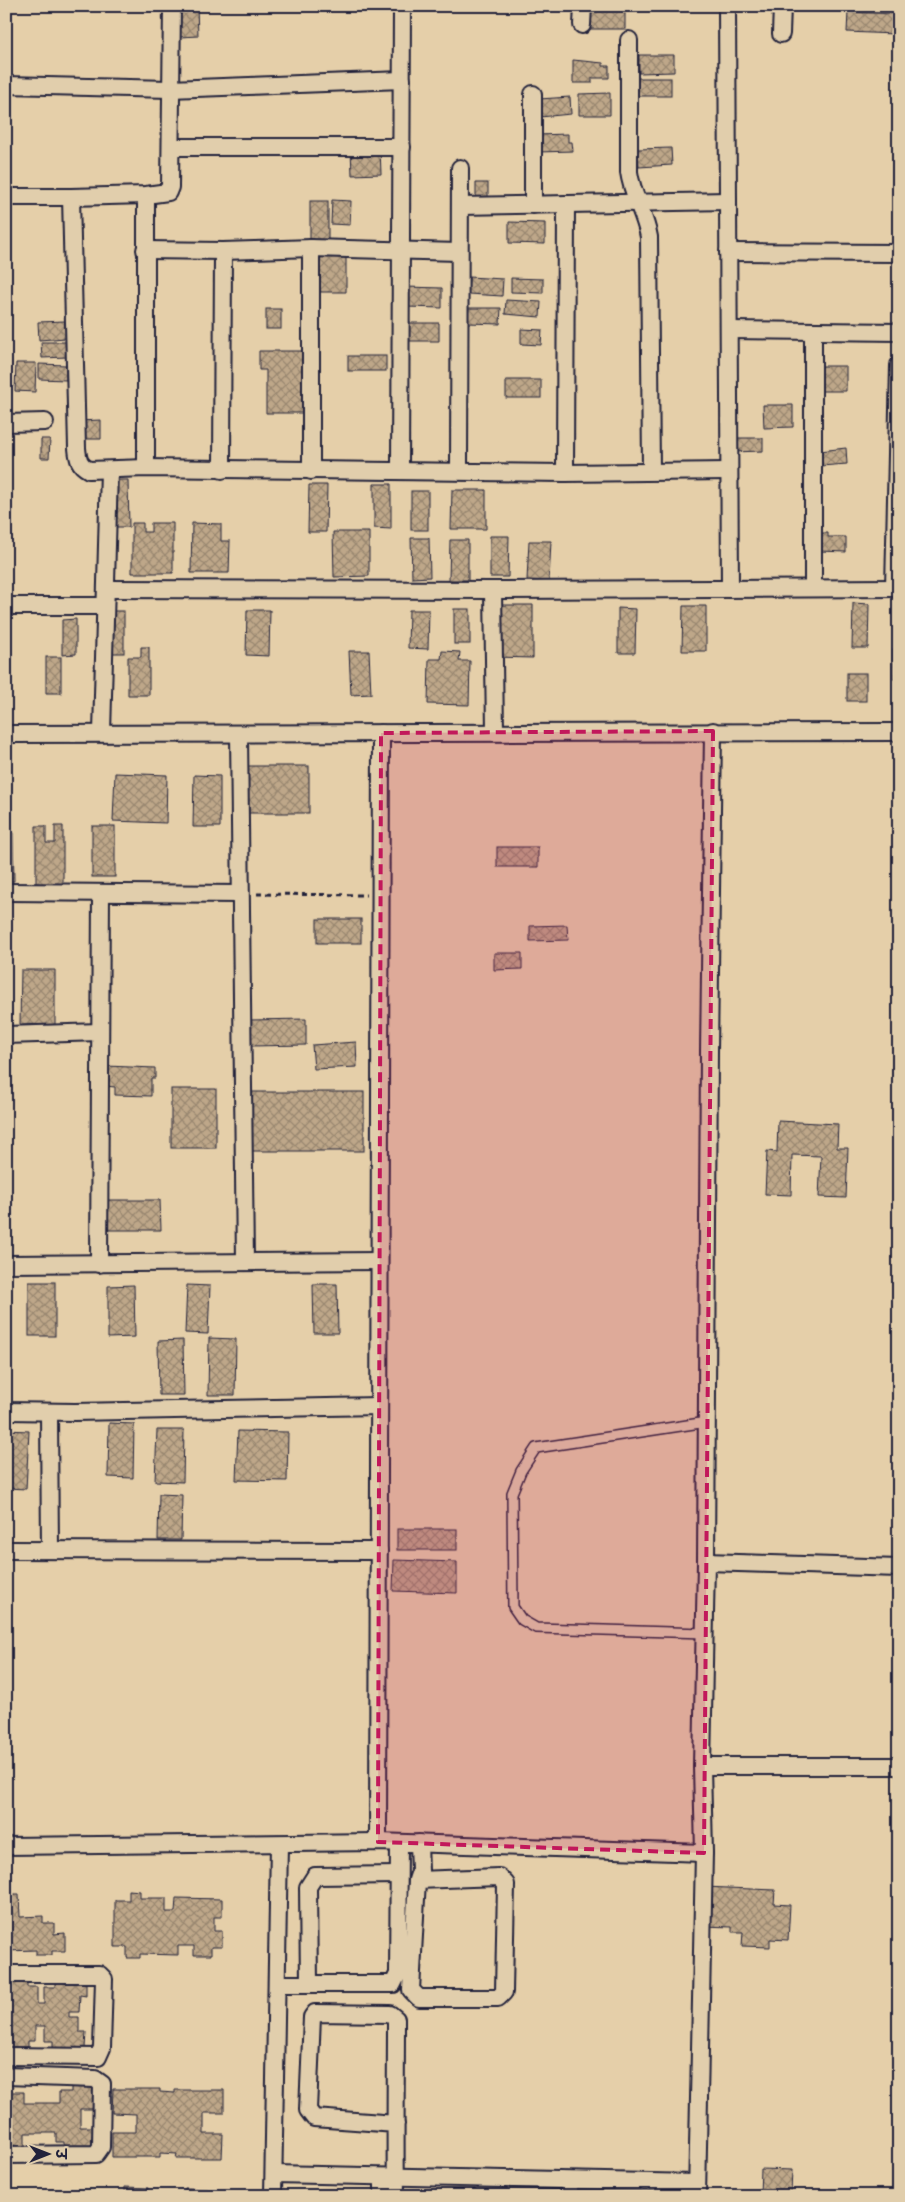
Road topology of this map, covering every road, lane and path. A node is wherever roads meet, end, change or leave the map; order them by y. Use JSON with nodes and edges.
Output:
{"nodes":[{"id":1,"x":172,"y":6,"type":"edge"},
{"id":2,"x":402,"y":6,"type":"edge"},
{"id":3,"x":582,"y":6,"type":"edge"},
{"id":4,"x":728,"y":6,"type":"edge"},
{"id":5,"x":782,"y":6,"type":"edge"},
{"id":6,"x":582,"y":25,"type":"dead end"},
{"id":7,"x":781,"y":34,"type":"dead end"},
{"id":8,"x":628,"y":40,"type":"dead end"},
{"id":9,"x":402,"y":80,"type":"junction"},
{"id":10,"x":6,"y":85,"type":"edge"},
{"id":11,"x":170,"y":89,"type":"junction"},
{"id":12,"x":533,"y":94,"type":"dead end"},
{"id":13,"x":171,"y":147,"type":"junction"},
{"id":14,"x":402,"y":147,"type":"junction"},
{"id":15,"x":460,"y":168,"type":"dead end"},
{"id":16,"x":146,"y":195,"type":"junction"},
{"id":17,"x":6,"y":197,"type":"edge"},
{"id":18,"x":71,"y":197,"type":"junction"},
{"id":19,"x":728,"y":201,"type":"junction"},
{"id":20,"x":638,"y":203,"type":"junction"},
{"id":21,"x":566,"y":204,"type":"junction"},
{"id":22,"x":533,"y":205,"type":"junction"},
{"id":23,"x":460,"y":206,"type":"junction"},
{"id":24,"x":311,"y":248,"type":"junction"},
{"id":25,"x":401,"y":249,"type":"junction"},
{"id":26,"x":145,"y":250,"type":"junction"},
{"id":27,"x":223,"y":251,"type":"junction"},
{"id":28,"x":460,"y":252,"type":"junction"},
{"id":29,"x":728,"y":252,"type":"junction"},
{"id":30,"x":899,"y":253,"type":"edge"},
{"id":31,"x":729,"y":330,"type":"junction"},
{"id":32,"x":813,"y":330,"type":"junction"},
{"id":33,"x":899,"y":332,"type":"edge"},
{"id":34,"x":899,"y":364,"type":"edge"},
{"id":35,"x":45,"y":422,"type":"dead end"},
{"id":36,"x":6,"y":423,"type":"edge"},
{"id":37,"x":146,"y":468,"type":"junction"},
{"id":38,"x":108,"y":470,"type":"junction"},
{"id":39,"x":222,"y":470,"type":"junction"},
{"id":40,"x":459,"y":470,"type":"junction"},
{"id":41,"x":651,"y":470,"type":"junction"},
{"id":42,"x":311,"y":471,"type":"junction"},
{"id":43,"x":400,"y":471,"type":"junction"},
{"id":44,"x":728,"y":471,"type":"junction"},
{"id":45,"x":565,"y":473,"type":"junction"},
{"id":46,"x":813,"y":587,"type":"junction"},
{"id":47,"x":896,"y":588,"type":"edge"},
{"id":48,"x":106,"y":589,"type":"junction"},
{"id":49,"x":730,"y":589,"type":"junction"},
{"id":50,"x":492,"y":590,"type":"junction"},
{"id":51,"x":6,"y":606,"type":"edge"},
{"id":52,"x":105,"y":606,"type":"junction"},
{"id":53,"x":495,"y":731,"type":"junction"},
{"id":54,"x":714,"y":731,"type":"junction"},
{"id":55,"x":381,"y":732,"type":"junction"},
{"id":56,"x":899,"y":732,"type":"edge"},
{"id":57,"x":102,"y":733,"type":"junction"},
{"id":58,"x":6,"y":734,"type":"edge"},
{"id":59,"x":239,"y":734,"type":"junction"},
{"id":60,"x":6,"y":892,"type":"edge"},
{"id":61,"x":100,"y":893,"type":"junction"},
{"id":62,"x":240,"y":894,"type":"junction"},
{"id":63,"x":381,"y":895,"type":"junction"},
{"id":64,"x":100,"y":1032,"type":"junction"},
{"id":65,"x":6,"y":1035,"type":"edge"},
{"id":66,"x":379,"y":1261,"type":"junction"},
{"id":67,"x":245,"y":1262,"type":"junction"},
{"id":68,"x":6,"y":1264,"type":"edge"},
{"id":69,"x":99,"y":1264,"type":"junction"},
{"id":70,"x":379,"y":1406,"type":"junction"},
{"id":71,"x":6,"y":1411,"type":"edge"},
{"id":72,"x":49,"y":1412,"type":"junction"},
{"id":73,"x":707,"y":1422,"type":"junction"},
{"id":74,"x":6,"y":1550,"type":"edge"},
{"id":75,"x":50,"y":1550,"type":"junction"},
{"id":76,"x":379,"y":1550,"type":"junction"},
{"id":77,"x":706,"y":1562,"type":"junction"},
{"id":78,"x":899,"y":1568,"type":"edge"},
{"id":79,"x":704,"y":1633,"type":"junction"},
{"id":80,"x":702,"y":1766,"type":"junction"},
{"id":81,"x":899,"y":1766,"type":"edge"},
{"id":82,"x":378,"y":1842,"type":"junction"},
{"id":83,"x":399,"y":1843,"type":"junction"},
{"id":84,"x":419,"y":1843,"type":"junction"},
{"id":85,"x":279,"y":1844,"type":"junction"},
{"id":86,"x":6,"y":1846,"type":"edge"},
{"id":87,"x":704,"y":1852,"type":"junction"},
{"id":88,"x":398,"y":1875,"type":"junction"},
{"id":89,"x":417,"y":1880,"type":"junction"},
{"id":90,"x":6,"y":1974,"type":"edge"},
{"id":91,"x":277,"y":1984,"type":"junction"},
{"id":92,"x":309,"y":1984,"type":"junction"},
{"id":93,"x":6,"y":2056,"type":"edge"},
{"id":94,"x":6,"y":2076,"type":"edge"},
{"id":95,"x":396,"y":2124,"type":"junction"},
{"id":96,"x":6,"y":2155,"type":"edge"},
{"id":97,"x":274,"y":2174,"type":"junction"},
{"id":98,"x":389,"y":2177,"type":"junction"},
{"id":99,"x":569,"y":2188,"type":"edge"},
{"id":100,"x":589,"y":2188,"type":"edge"},
{"id":101,"x":697,"y":2189,"type":"edge"},
{"id":102,"x":273,"y":2196,"type":"edge"},
{"id":103,"x":383,"y":2196,"type":"edge"},
{"id":104,"x":396,"y":2196,"type":"edge"}],
"edges":[{"from":1,"to":11,"type":"street"},
{"from":2,"to":9,"type":"street"},
{"from":3,"to":6,"type":"street"},
{"from":4,"to":19,"type":"street"},
{"from":5,"to":7,"type":"street"},
{"from":8,"to":20,"type":"street"},
{"from":9,"to":11,"type":"street"},
{"from":9,"to":14,"type":"street"},
{"from":10,"to":11,"type":"street"},
{"from":11,"to":13,"type":"street"},
{"from":12,"to":22,"type":"street"},
{"from":13,"to":14,"type":"street"},
{"from":13,"to":16,"type":"street"},
{"from":14,"to":25,"type":"street"},
{"from":15,"to":23,"type":"street"},
{"from":16,"to":18,"type":"street"},
{"from":16,"to":26,"type":"street"},
{"from":17,"to":18,"type":"street"},
{"from":18,"to":38,"type":"street"},
{"from":19,"to":20,"type":"street"},
{"from":19,"to":29,"type":"street"},
{"from":20,"to":21,"type":"street"},
{"from":20,"to":41,"type":"street"},
{"from":21,"to":22,"type":"street"},
{"from":21,"to":45,"type":"street"},
{"from":22,"to":23,"type":"street"},
{"from":23,"to":28,"type":"street"},
{"from":24,"to":25,"type":"street"},
{"from":24,"to":27,"type":"street"},
{"from":24,"to":42,"type":"street"},
{"from":25,"to":28,"type":"street"},
{"from":25,"to":43,"type":"street"},
{"from":26,"to":27,"type":"street"},
{"from":26,"to":37,"type":"street"},
{"from":27,"to":39,"type":"street"},
{"from":28,"to":40,"type":"street"},
{"from":29,"to":30,"type":"street"},
{"from":29,"to":31,"type":"street"},
{"from":31,"to":32,"type":"street"},
{"from":31,"to":44,"type":"street"},
{"from":32,"to":33,"type":"street"},
{"from":32,"to":46,"type":"street"},
{"from":34,"to":47,"type":"street"},
{"from":35,"to":36,"type":"street"},
{"from":37,"to":38,"type":"street"},
{"from":37,"to":39,"type":"street"},
{"from":38,"to":48,"type":"street"},
{"from":39,"to":42,"type":"street"},
{"from":40,"to":43,"type":"street"},
{"from":40,"to":45,"type":"street"},
{"from":41,"to":44,"type":"street"},
{"from":41,"to":45,"type":"street"},
{"from":42,"to":43,"type":"street"},
{"from":44,"to":49,"type":"street"},
{"from":46,"to":47,"type":"street"},
{"from":46,"to":49,"type":"street"},
{"from":48,"to":50,"type":"street"},
{"from":48,"to":52,"type":"street"},
{"from":49,"to":50,"type":"street"},
{"from":50,"to":53,"type":"street"},
{"from":51,"to":52,"type":"street"},
{"from":52,"to":57,"type":"street"},
{"from":53,"to":54,"type":"street"},
{"from":53,"to":55,"type":"street"},
{"from":54,"to":56,"type":"street"},
{"from":54,"to":73,"type":"street"},
{"from":55,"to":59,"type":"street"},
{"from":55,"to":63,"type":"street"},
{"from":57,"to":58,"type":"street"},
{"from":57,"to":59,"type":"street"},
{"from":59,"to":62,"type":"street"},
{"from":60,"to":61,"type":"street"},
{"from":61,"to":62,"type":"street"},
{"from":61,"to":64,"type":"street"},
{"from":62,"to":63,"type":"path"},
{"from":62,"to":67,"type":"street"},
{"from":63,"to":66,"type":"street"},
{"from":64,"to":65,"type":"street"},
{"from":64,"to":69,"type":"street"},
{"from":66,"to":67,"type":"street"},
{"from":66,"to":70,"type":"street"},
{"from":67,"to":69,"type":"street"},
{"from":68,"to":69,"type":"street"},
{"from":70,"to":72,"type":"street"},
{"from":70,"to":76,"type":"street"},
{"from":71,"to":72,"type":"street"},
{"from":72,"to":75,"type":"street"},
{"from":73,"to":77,"type":"street"},
{"from":73,"to":79,"type":"lane"},
{"from":74,"to":75,"type":"street"},
{"from":75,"to":76,"type":"street"},
{"from":76,"to":82,"type":"street"},
{"from":77,"to":78,"type":"street"},
{"from":77,"to":79,"type":"street"},
{"from":79,"to":80,"type":"street"},
{"from":80,"to":81,"type":"street"},
{"from":80,"to":87,"type":"street"},
{"from":82,"to":83,"type":"street"},
{"from":82,"to":85,"type":"street"},
{"from":83,"to":84,"type":"street"},
{"from":83,"to":88,"type":"street"},
{"from":84,"to":87,"type":"street"},
{"from":84,"to":89,"type":"street"},
{"from":85,"to":86,"type":"street"},
{"from":85,"to":91,"type":"street"},
{"from":87,"to":101,"type":"street"},
{"from":88,"to":92,"type":"street"},
{"from":88,"to":92,"type":"street"},
{"from":89,"to":89,"type":"street"},
{"from":90,"to":93,"type":"street"},
{"from":91,"to":92,"type":"street"},
{"from":91,"to":97,"type":"street"},
{"from":94,"to":96,"type":"street"},
{"from":95,"to":95,"type":"street"},
{"from":95,"to":98,"type":"street"},
{"from":97,"to":98,"type":"street"},
{"from":97,"to":102,"type":"street"},
{"from":98,"to":99,"type":"street"},
{"from":98,"to":103,"type":"street"},
{"from":98,"to":104,"type":"street"},
{"from":99,"to":100,"type":"street"},
{"from":100,"to":101,"type":"street"}]}
